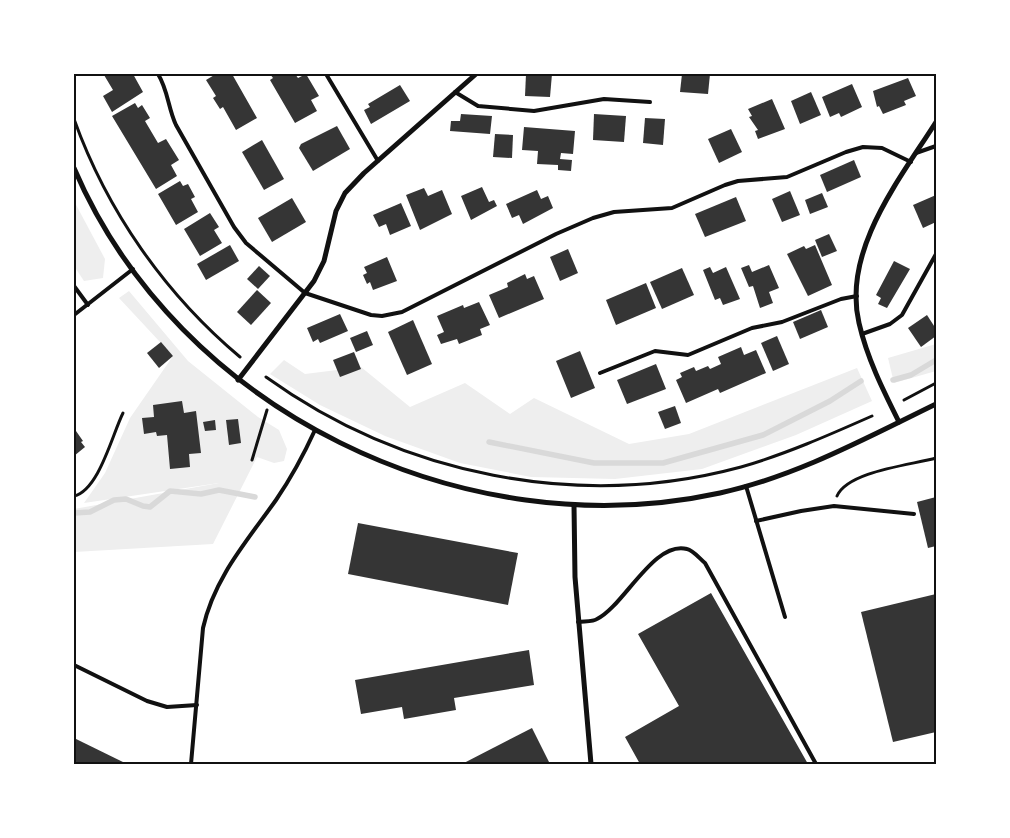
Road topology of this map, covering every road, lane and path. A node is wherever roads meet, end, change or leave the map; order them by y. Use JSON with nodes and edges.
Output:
{"nodes":[{"id":1,"x":158,"y":74,"type":"edge"},
{"id":2,"x":326,"y":74,"type":"edge"},
{"id":3,"x":476,"y":74,"type":"edge"},
{"id":4,"x":455,"y":92,"type":"junction"},
{"id":5,"x":650,"y":102,"type":"dead end"},
{"id":6,"x":74,"y":119,"type":"edge"},
{"id":7,"x":936,"y":122,"type":"edge"},
{"id":8,"x":936,"y":146,"type":"edge"},
{"id":9,"x":916,"y":153,"type":"junction"},
{"id":10,"x":378,"y":161,"type":"junction"},
{"id":11,"x":911,"y":162,"type":"junction"},
{"id":12,"x":74,"y":168,"type":"edge"},
{"id":13,"x":936,"y":254,"type":"edge"},
{"id":14,"x":133,"y":269,"type":"junction"},
{"id":15,"x":74,"y":286,"type":"edge"},
{"id":16,"x":305,"y":293,"type":"junction"},
{"id":17,"x":857,"y":296,"type":"junction"},
{"id":18,"x":88,"y":305,"type":"junction"},
{"id":19,"x":74,"y":315,"type":"edge"},
{"id":20,"x":862,"y":334,"type":"junction"},
{"id":21,"x":240,"y":357,"type":"dead end"},
{"id":22,"x":600,"y":373,"type":"dead end"},
{"id":23,"x":266,"y":377,"type":"dead end"},
{"id":24,"x":238,"y":380,"type":"junction"},
{"id":25,"x":936,"y":383,"type":"edge"},
{"id":26,"x":904,"y":400,"type":"dead end"},
{"id":27,"x":271,"y":403,"type":"junction"},
{"id":28,"x":936,"y":404,"type":"edge"},
{"id":29,"x":123,"y":413,"type":"dead end"},
{"id":30,"x":872,"y":416,"type":"dead end"},
{"id":31,"x":899,"y":422,"type":"junction"},
{"id":32,"x":315,"y":430,"type":"junction"},
{"id":33,"x":936,"y":458,"type":"edge"},
{"id":34,"x":252,"y":460,"type":"dead end"},
{"id":35,"x":746,"y":486,"type":"junction"},
{"id":36,"x":74,"y":496,"type":"edge"},
{"id":37,"x":574,"y":505,"type":"junction"},
{"id":38,"x":834,"y":506,"type":"junction"},
{"id":39,"x":914,"y":514,"type":"dead end"},
{"id":40,"x":756,"y":521,"type":"junction"},
{"id":41,"x":785,"y":617,"type":"dead end"},
{"id":42,"x":578,"y":622,"type":"junction"},
{"id":43,"x":74,"y":665,"type":"edge"},
{"id":44,"x":197,"y":705,"type":"junction"},
{"id":45,"x":191,"y":764,"type":"edge"},
{"id":46,"x":591,"y":764,"type":"edge"},
{"id":47,"x":816,"y":764,"type":"edge"}],
"edges":[{"from":1,"to":16,"type":"lane"},
{"from":2,"to":10,"type":"lane"},
{"from":3,"to":4,"type":"street"},
{"from":4,"to":5,"type":"lane"},
{"from":4,"to":10,"type":"street"},
{"from":6,"to":21,"type":"path"},
{"from":7,"to":9,"type":"street"},
{"from":8,"to":9,"type":"lane"},
{"from":9,"to":11,"type":"street"},
{"from":10,"to":16,"type":"street"},
{"from":11,"to":16,"type":"lane"},
{"from":11,"to":17,"type":"street"},
{"from":12,"to":14,"type":"street"},
{"from":13,"to":20,"type":"lane"},
{"from":14,"to":18,"type":"lane"},
{"from":14,"to":24,"type":"street"},
{"from":15,"to":18,"type":"lane"},
{"from":16,"to":24,"type":"street"},
{"from":17,"to":20,"type":"street"},
{"from":17,"to":22,"type":"lane"},
{"from":18,"to":19,"type":"lane"},
{"from":20,"to":31,"type":"street"},
{"from":23,"to":30,"type":"path"},
{"from":24,"to":27,"type":"street"},
{"from":25,"to":26,"type":"path"},
{"from":27,"to":32,"type":"street"},
{"from":27,"to":34,"type":"path"},
{"from":28,"to":31,"type":"street"},
{"from":29,"to":36,"type":"path"},
{"from":31,"to":35,"type":"street"},
{"from":32,"to":37,"type":"street"},
{"from":32,"to":44,"type":"lane"},
{"from":33,"to":38,"type":"path"},
{"from":35,"to":37,"type":"street"},
{"from":35,"to":40,"type":"lane"},
{"from":37,"to":42,"type":"street"},
{"from":38,"to":39,"type":"lane"},
{"from":38,"to":40,"type":"lane"},
{"from":40,"to":41,"type":"lane"},
{"from":42,"to":46,"type":"street"},
{"from":42,"to":47,"type":"lane"},
{"from":43,"to":44,"type":"lane"},
{"from":44,"to":45,"type":"lane"}]}
